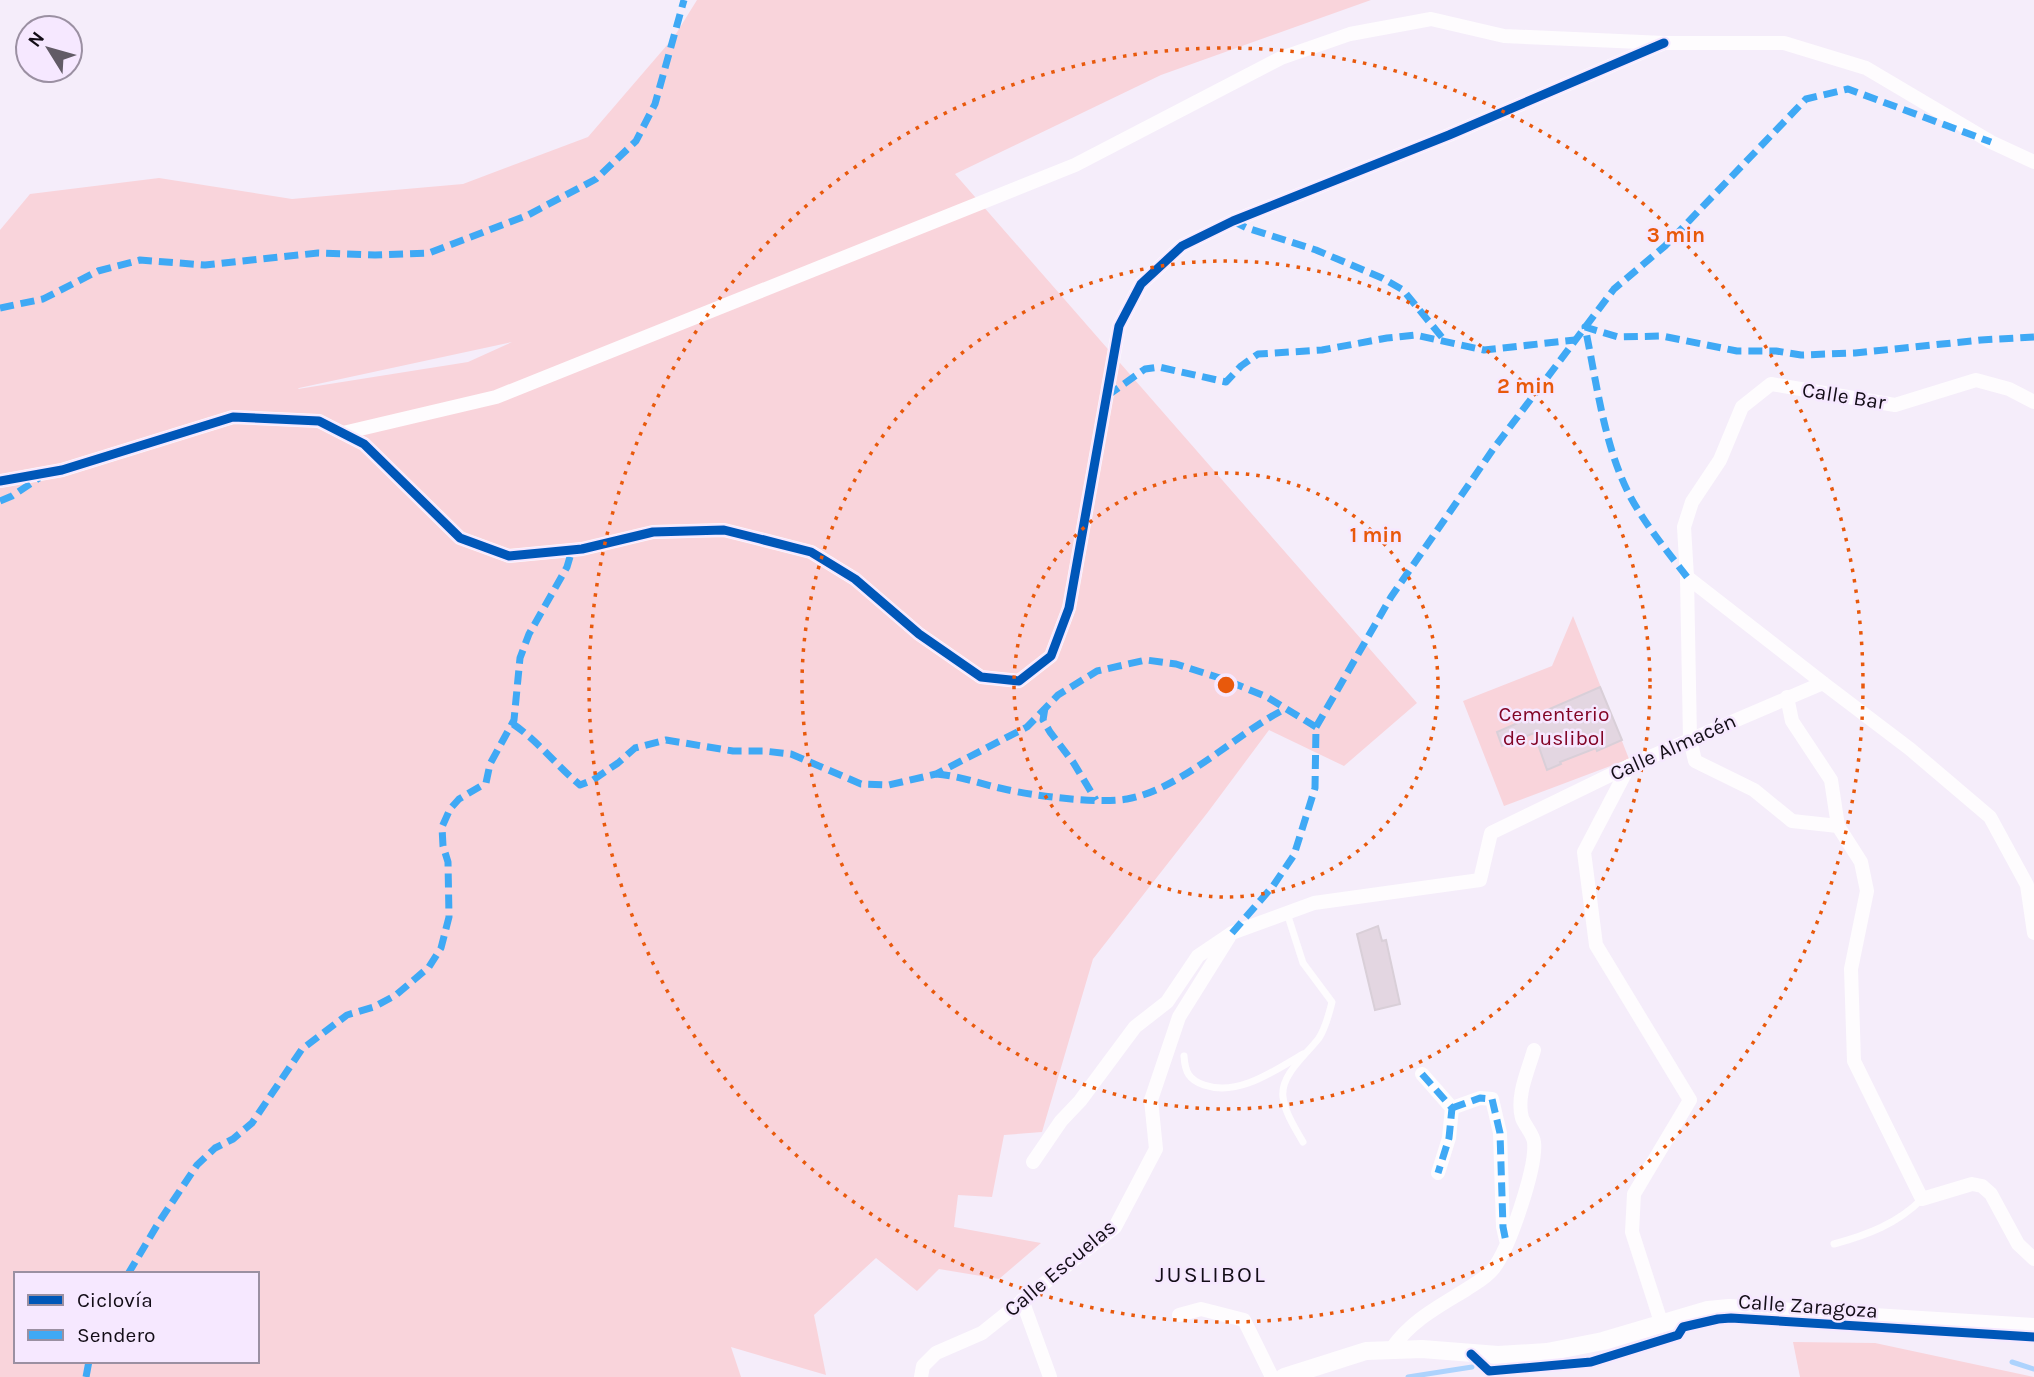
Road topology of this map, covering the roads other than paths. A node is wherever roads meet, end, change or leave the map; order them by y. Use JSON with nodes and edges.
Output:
{"nodes":[{"id":1,"x":1664,"y":43,"type":"junction"},
{"id":2,"x":2034,"y":162,"type":"edge"},
{"id":3,"x":2034,"y":402,"type":"edge"},
{"id":4,"x":343,"y":433,"type":"junction"},
{"id":5,"x":0,"y":481,"type":"edge"},
{"id":6,"x":1687,"y":577,"type":"junction"},
{"id":7,"x":1823,"y":683,"type":"junction"},
{"id":8,"x":1787,"y":697,"type":"junction"},
{"id":9,"x":1690,"y":739,"type":"junction"},
{"id":10,"x":1629,"y":766,"type":"junction"},
{"id":11,"x":1838,"y":826,"type":"junction"},
{"id":12,"x":1287,"y":913,"type":"junction"},
{"id":13,"x":1232,"y":933,"type":"junction"},
{"id":14,"x":2034,"y":933,"type":"edge"},
{"id":15,"x":1534,"y":1050,"type":"dead end"},
{"id":16,"x":1307,"y":1052,"type":"junction"},
{"id":17,"x":1184,"y":1056,"type":"dead end"},
{"id":18,"x":1422,"y":1074,"type":"dead end"},
{"id":19,"x":1452,"y":1108,"type":"junction"},
{"id":20,"x":1303,"y":1142,"type":"dead end"},
{"id":21,"x":1033,"y":1162,"type":"dead end"},
{"id":22,"x":1438,"y":1173,"type":"dead end"},
{"id":23,"x":1922,"y":1199,"type":"junction"},
{"id":24,"x":1506,"y":1242,"type":"junction"},
{"id":25,"x":1834,"y":1244,"type":"dead end"},
{"id":26,"x":2034,"y":1259,"type":"edge"},
{"id":27,"x":1021,"y":1300,"type":"junction"},
{"id":28,"x":1179,"y":1315,"type":"dead end"},
{"id":29,"x":1661,"y":1322,"type":"junction"},
{"id":30,"x":2034,"y":1327,"type":"edge"},
{"id":31,"x":1392,"y":1348,"type":"junction"},
{"id":32,"x":921,"y":1377,"type":"edge"},
{"id":33,"x":1050,"y":1377,"type":"edge"},
{"id":34,"x":1272,"y":1377,"type":"edge"},
{"id":35,"x":1284,"y":1377,"type":"edge"}],
"edges":[{"from":1,"to":2,"type":"street"},
{"from":1,"to":4,"type":"street"},
{"from":1,"to":4,"type":"street"},
{"from":3,"to":6,"type":"street","name":"Calle Bar"},
{"from":4,"to":5,"type":"street"},
{"from":6,"to":7,"type":"street"},
{"from":6,"to":9,"type":"street"},
{"from":7,"to":8,"type":"street","name":"Calle Almacén"},
{"from":7,"to":14,"type":"street"},
{"from":8,"to":9,"type":"street","name":"Calle Almacén"},
{"from":8,"to":11,"type":"street"},
{"from":9,"to":10,"type":"street","name":"Calle Almacén"},
{"from":9,"to":11,"type":"street"},
{"from":10,"to":12,"type":"street","name":"Calle Almacén"},
{"from":10,"to":29,"type":"street"},
{"from":11,"to":23,"type":"street"},
{"from":12,"to":13,"type":"street","name":"Calle Almacén"},
{"from":12,"to":16,"type":"lane"},
{"from":13,"to":21,"type":"street","name":"Calle Almacén"},
{"from":13,"to":27,"type":"street","name":"Calle Escuelas"},
{"from":15,"to":24,"type":"street"},
{"from":16,"to":17,"type":"lane"},
{"from":16,"to":20,"type":"lane"},
{"from":18,"to":19,"type":"street"},
{"from":19,"to":22,"type":"street"},
{"from":19,"to":24,"type":"street"},
{"from":23,"to":25,"type":"lane"},
{"from":23,"to":26,"type":"street"},
{"from":24,"to":31,"type":"street"},
{"from":27,"to":32,"type":"street","name":"Calle Escuelas"},
{"from":27,"to":33,"type":"street"},
{"from":28,"to":34,"type":"street"},
{"from":29,"to":30,"type":"street","name":"Calle Zaragoza"},
{"from":29,"to":31,"type":"street","name":"Calle Zaragoza"},
{"from":31,"to":35,"type":"street","name":"Calle Zaragoza"}]}
